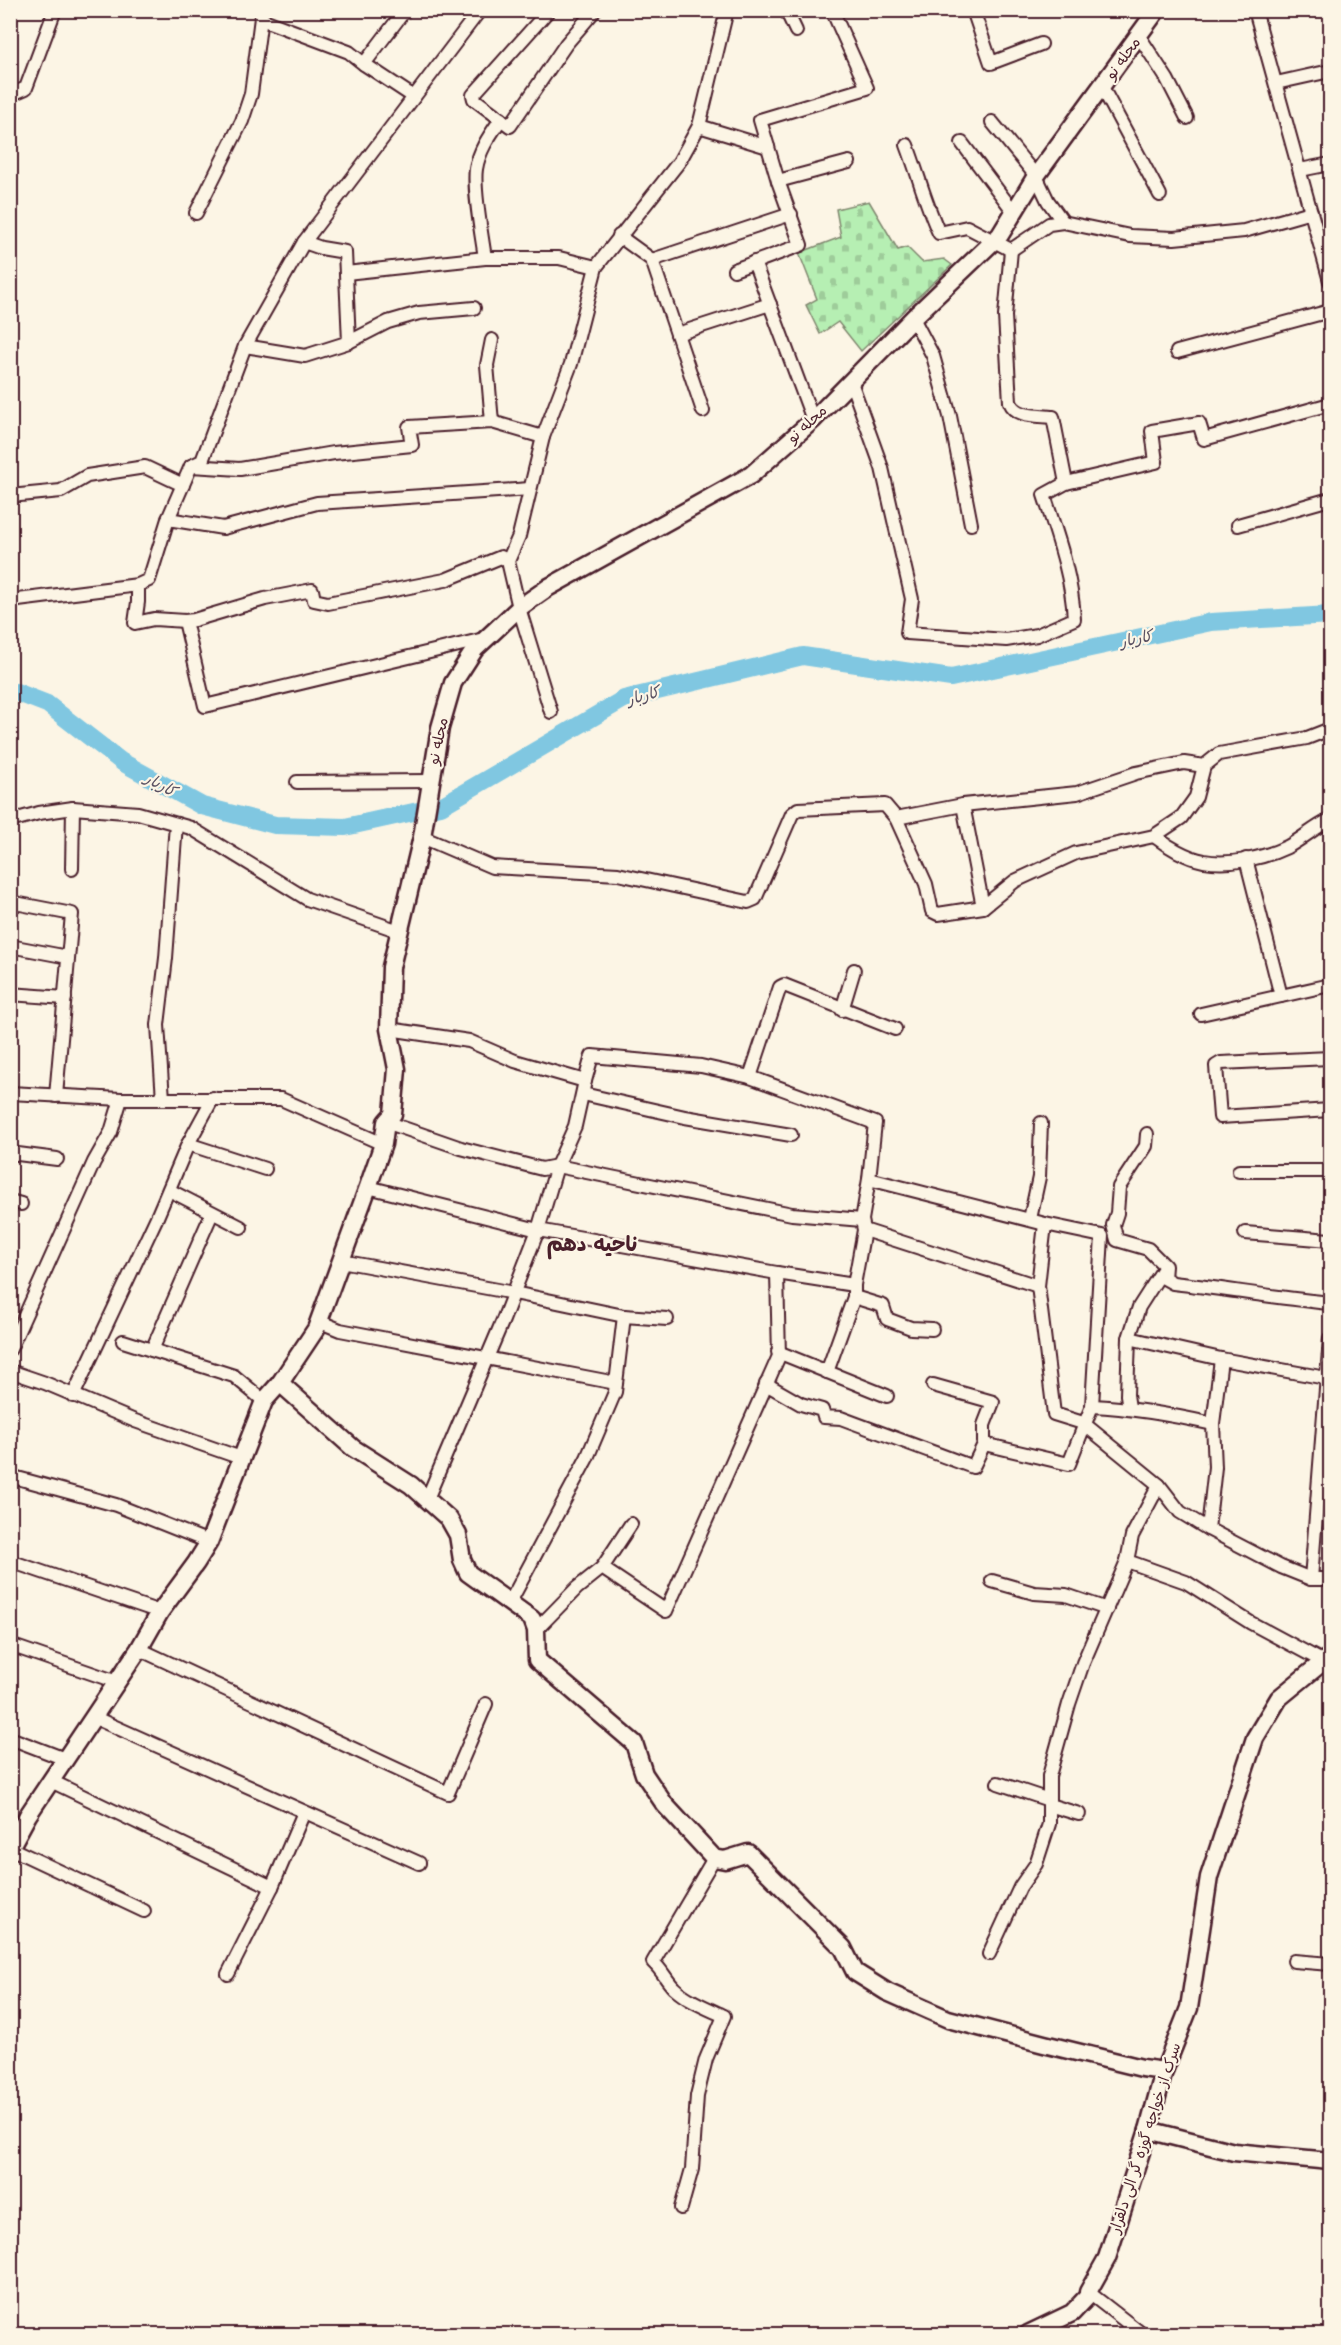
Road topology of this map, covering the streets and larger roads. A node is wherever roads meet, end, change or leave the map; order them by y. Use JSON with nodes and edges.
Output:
{"nodes":[{"id":1,"x":55,"y":10,"type":"edge"},
{"id":2,"x":405,"y":10,"type":"edge"},
{"id":3,"x":480,"y":10,"type":"edge"},
{"id":4,"x":549,"y":10,"type":"edge"},
{"id":5,"x":595,"y":10,"type":"edge"},
{"id":6,"x":727,"y":10,"type":"edge"},
{"id":7,"x":786,"y":10,"type":"edge"},
{"id":8,"x":832,"y":10,"type":"edge"},
{"id":9,"x":973,"y":10,"type":"edge"},
{"id":10,"x":1157,"y":10,"type":"edge"},
{"id":11,"x":1255,"y":10,"type":"edge"},
{"id":12,"x":262,"y":15,"type":"edge"},
{"id":13,"x":796,"y":31,"type":"dead end"},
{"id":14,"x":1139,"y":36,"type":"junction"},
{"id":15,"x":1041,"y":44,"type":"dead end"},
{"id":16,"x":364,"y":64,"type":"junction"},
{"id":17,"x":1330,"y":71,"type":"edge"},
{"id":18,"x":1276,"y":83,"type":"junction"},
{"id":19,"x":1102,"y":87,"type":"junction"},
{"id":20,"x":10,"y":95,"type":"edge"},
{"id":21,"x":414,"y":97,"type":"junction"},
{"id":22,"x":1187,"y":118,"type":"dead end"},
{"id":23,"x":501,"y":119,"type":"junction"},
{"id":24,"x":992,"y":122,"type":"dead end"},
{"id":25,"x":699,"y":126,"type":"junction"},
{"id":26,"x":962,"y":143,"type":"dead end"},
{"id":27,"x":907,"y":145,"type":"dead end"},
{"id":28,"x":768,"y":147,"type":"junction"},
{"id":29,"x":849,"y":162,"type":"dead end"},
{"id":30,"x":1330,"y":164,"type":"edge"},
{"id":31,"x":1300,"y":170,"type":"junction"},
{"id":32,"x":1036,"y":176,"type":"junction"},
{"id":33,"x":778,"y":181,"type":"junction"},
{"id":34,"x":1160,"y":195,"type":"dead end"},
{"id":35,"x":1014,"y":212,"type":"junction"},
{"id":36,"x":1311,"y":212,"type":"junction"},
{"id":37,"x":196,"y":213,"type":"dead end"},
{"id":38,"x":791,"y":214,"type":"junction"},
{"id":39,"x":1063,"y":222,"type":"junction"},
{"id":40,"x":619,"y":236,"type":"junction"},
{"id":41,"x":994,"y":241,"type":"junction"},
{"id":42,"x":304,"y":242,"type":"junction"},
{"id":43,"x":1011,"y":250,"type":"junction"},
{"id":44,"x":485,"y":258,"type":"junction"},
{"id":45,"x":652,"y":260,"type":"junction"},
{"id":46,"x":754,"y":262,"type":"junction"},
{"id":47,"x":596,"y":267,"type":"junction"},
{"id":48,"x":734,"y":270,"type":"dead end"},
{"id":49,"x":346,"y":273,"type":"junction"},
{"id":50,"x":1330,"y":281,"type":"edge"},
{"id":51,"x":770,"y":304,"type":"junction"},
{"id":52,"x":474,"y":308,"type":"dead end"},
{"id":53,"x":1330,"y":311,"type":"edge"},
{"id":54,"x":913,"y":318,"type":"junction"},
{"id":55,"x":677,"y":334,"type":"junction"},
{"id":56,"x":492,"y":340,"type":"dead end"},
{"id":57,"x":349,"y":342,"type":"junction"},
{"id":58,"x":245,"y":346,"type":"junction"},
{"id":59,"x":1177,"y":352,"type":"dead end"},
{"id":60,"x":851,"y":382,"type":"junction"},
{"id":61,"x":1330,"y":404,"type":"edge"},
{"id":62,"x":704,"y":411,"type":"dead end"},
{"id":63,"x":813,"y":420,"type":"junction"},
{"id":64,"x":492,"y":422,"type":"junction"},
{"id":65,"x":543,"y":437,"type":"junction"},
{"id":66,"x":191,"y":466,"type":"junction"},
{"id":67,"x":1066,"y":483,"type":"junction"},
{"id":68,"x":183,"y":485,"type":"junction"},
{"id":69,"x":530,"y":489,"type":"junction"},
{"id":70,"x":10,"y":496,"type":"edge"},
{"id":71,"x":1330,"y":499,"type":"edge"},
{"id":72,"x":168,"y":519,"type":"junction"},
{"id":73,"x":971,"y":524,"type":"dead end"},
{"id":74,"x":1238,"y":525,"type":"dead end"},
{"id":75,"x":508,"y":561,"type":"junction"},
{"id":76,"x":138,"y":585,"type":"junction"},
{"id":77,"x":10,"y":601,"type":"edge"},
{"id":78,"x":519,"y":608,"type":"junction"},
{"id":79,"x":185,"y":621,"type":"junction"},
{"id":80,"x":486,"y":639,"type":"junction"},
{"id":81,"x":551,"y":712,"type":"dead end"},
{"id":82,"x":1330,"y":729,"type":"edge"},
{"id":83,"x":1204,"y":766,"type":"junction"},
{"id":84,"x":430,"y":781,"type":"junction"},
{"id":85,"x":297,"y":782,"type":"dead end"},
{"id":86,"x":963,"y":805,"type":"junction"},
{"id":87,"x":73,"y":808,"type":"junction"},
{"id":88,"x":896,"y":818,"type":"junction"},
{"id":89,"x":1330,"y":820,"type":"edge"},
{"id":90,"x":10,"y":821,"type":"edge"},
{"id":91,"x":176,"y":824,"type":"junction"},
{"id":92,"x":422,"y":834,"type":"junction"},
{"id":93,"x":1154,"y":836,"type":"junction"},
{"id":94,"x":1246,"y":859,"type":"junction"},
{"id":95,"x":72,"y":869,"type":"dead end"},
{"id":96,"x":10,"y":902,"type":"edge"},
{"id":97,"x":983,"y":907,"type":"junction"},
{"id":98,"x":399,"y":931,"type":"junction"},
{"id":99,"x":10,"y":946,"type":"edge"},
{"id":100,"x":68,"y":957,"type":"junction"},
{"id":101,"x":854,"y":970,"type":"dead end"},
{"id":102,"x":1330,"y":985,"type":"edge"},
{"id":103,"x":10,"y":994,"type":"edge"},
{"id":104,"x":1281,"y":996,"type":"junction"},
{"id":105,"x":65,"y":998,"type":"junction"},
{"id":106,"x":842,"y":1010,"type":"junction"},
{"id":107,"x":1201,"y":1014,"type":"dead end"},
{"id":108,"x":389,"y":1029,"type":"junction"},
{"id":109,"x":895,"y":1029,"type":"dead end"},
{"id":110,"x":1330,"y":1058,"type":"edge"},
{"id":111,"x":750,"y":1077,"type":"junction"},
{"id":112,"x":584,"y":1087,"type":"junction"},
{"id":113,"x":10,"y":1093,"type":"edge"},
{"id":114,"x":56,"y":1096,"type":"junction"},
{"id":115,"x":213,"y":1098,"type":"junction"},
{"id":116,"x":122,"y":1099,"type":"junction"},
{"id":117,"x":163,"y":1099,"type":"junction"},
{"id":118,"x":1330,"y":1110,"type":"edge"},
{"id":119,"x":386,"y":1122,"type":"junction"},
{"id":120,"x":1041,"y":1123,"type":"dead end"},
{"id":121,"x":1147,"y":1134,"type":"dead end"},
{"id":122,"x":791,"y":1135,"type":"dead end"},
{"id":123,"x":188,"y":1144,"type":"junction"},
{"id":124,"x":383,"y":1144,"type":"junction"},
{"id":125,"x":10,"y":1153,"type":"edge"},
{"id":126,"x":57,"y":1159,"type":"dead end"},
{"id":127,"x":557,"y":1166,"type":"junction"},
{"id":128,"x":265,"y":1169,"type":"dead end"},
{"id":129,"x":1330,"y":1171,"type":"edge"},
{"id":130,"x":1239,"y":1172,"type":"dead end"},
{"id":131,"x":869,"y":1179,"type":"junction"},
{"id":132,"x":368,"y":1188,"type":"junction"},
{"id":133,"x":169,"y":1191,"type":"junction"},
{"id":134,"x":212,"y":1213,"type":"junction"},
{"id":135,"x":1030,"y":1219,"type":"junction"},
{"id":136,"x":1045,"y":1224,"type":"junction"},
{"id":137,"x":863,"y":1225,"type":"junction"},
{"id":138,"x":241,"y":1227,"type":"dead end"},
{"id":139,"x":538,"y":1230,"type":"junction"},
{"id":140,"x":1245,"y":1233,"type":"dead end"},
{"id":141,"x":1330,"y":1240,"type":"edge"},
{"id":142,"x":341,"y":1261,"type":"junction"},
{"id":143,"x":1165,"y":1266,"type":"junction"},
{"id":144,"x":777,"y":1274,"type":"junction"},
{"id":145,"x":1038,"y":1286,"type":"junction"},
{"id":146,"x":854,"y":1291,"type":"junction"},
{"id":147,"x":514,"y":1293,"type":"junction"},
{"id":148,"x":1330,"y":1303,"type":"edge"},
{"id":149,"x":624,"y":1316,"type":"junction"},
{"id":150,"x":667,"y":1319,"type":"dead end"},
{"id":151,"x":318,"y":1321,"type":"junction"},
{"id":152,"x":932,"y":1329,"type":"dead end"},
{"id":153,"x":1129,"y":1338,"type":"junction"},
{"id":154,"x":1330,"y":1338,"type":"edge"},
{"id":155,"x":123,"y":1341,"type":"dead end"},
{"id":156,"x":10,"y":1349,"type":"edge"},
{"id":157,"x":152,"y":1350,"type":"junction"},
{"id":158,"x":778,"y":1352,"type":"junction"},
{"id":159,"x":487,"y":1358,"type":"junction"},
{"id":160,"x":1221,"y":1359,"type":"junction"},
{"id":161,"x":10,"y":1371,"type":"edge"},
{"id":162,"x":827,"y":1372,"type":"junction"},
{"id":163,"x":1326,"y":1378,"type":"junction"},
{"id":164,"x":280,"y":1383,"type":"junction"},
{"id":165,"x":616,"y":1383,"type":"junction"},
{"id":166,"x":766,"y":1384,"type":"junction"},
{"id":167,"x":933,"y":1385,"type":"dead end"},
{"id":168,"x":887,"y":1395,"type":"dead end"},
{"id":169,"x":73,"y":1396,"type":"junction"},
{"id":170,"x":264,"y":1401,"type":"junction"},
{"id":171,"x":1092,"y":1406,"type":"junction"},
{"id":172,"x":1129,"y":1408,"type":"junction"},
{"id":173,"x":1083,"y":1423,"type":"junction"},
{"id":174,"x":1213,"y":1424,"type":"junction"},
{"id":175,"x":984,"y":1444,"type":"junction"},
{"id":176,"x":241,"y":1458,"type":"junction"},
{"id":177,"x":10,"y":1476,"type":"edge"},
{"id":178,"x":1159,"y":1485,"type":"junction"},
{"id":179,"x":427,"y":1499,"type":"junction"},
{"id":180,"x":631,"y":1524,"type":"dead end"},
{"id":181,"x":1208,"y":1529,"type":"junction"},
{"id":182,"x":209,"y":1542,"type":"junction"},
{"id":183,"x":10,"y":1561,"type":"edge"},
{"id":184,"x":1127,"y":1561,"type":"junction"},
{"id":185,"x":602,"y":1568,"type":"junction"},
{"id":186,"x":1311,"y":1579,"type":"junction"},
{"id":187,"x":1330,"y":1579,"type":"edge"},
{"id":188,"x":992,"y":1581,"type":"dead end"},
{"id":189,"x":509,"y":1604,"type":"junction"},
{"id":190,"x":1107,"y":1609,"type":"junction"},
{"id":191,"x":160,"y":1612,"type":"junction"},
{"id":192,"x":536,"y":1630,"type":"junction"},
{"id":193,"x":10,"y":1645,"type":"edge"},
{"id":194,"x":140,"y":1648,"type":"junction"},
{"id":195,"x":1328,"y":1659,"type":"edge"},
{"id":196,"x":117,"y":1682,"type":"junction"},
{"id":197,"x":486,"y":1704,"type":"dead end"},
{"id":198,"x":93,"y":1717,"type":"junction"},
{"id":199,"x":10,"y":1738,"type":"edge"},
{"id":200,"x":65,"y":1759,"type":"junction"},
{"id":201,"x":51,"y":1781,"type":"junction"},
{"id":202,"x":998,"y":1783,"type":"dead end"},
{"id":203,"x":1049,"y":1803,"type":"junction"},
{"id":204,"x":304,"y":1812,"type":"junction"},
{"id":205,"x":1078,"y":1814,"type":"dead end"},
{"id":206,"x":11,"y":1844,"type":"edge"},
{"id":207,"x":714,"y":1858,"type":"junction"},
{"id":208,"x":419,"y":1863,"type":"dead end"},
{"id":209,"x":272,"y":1887,"type":"junction"},
{"id":210,"x":144,"y":1911,"type":"dead end"},
{"id":211,"x":989,"y":1954,"type":"dead end"},
{"id":212,"x":1294,"y":1961,"type":"dead end"},
{"id":213,"x":1330,"y":1964,"type":"edge"},
{"id":214,"x":228,"y":1974,"type":"dead end"},
{"id":215,"x":1164,"y":2071,"type":"junction"},
{"id":216,"x":1148,"y":2130,"type":"junction"},
{"id":217,"x":1330,"y":2161,"type":"edge"},
{"id":218,"x":681,"y":2208,"type":"dead end"},
{"id":219,"x":1088,"y":2292,"type":"junction"},
{"id":220,"x":1028,"y":2334,"type":"edge"},
{"id":221,"x":1142,"y":2334,"type":"edge"}],
"edges":[{"from":1,"to":20,"type":"street"},
{"from":2,"to":16,"type":"street"},
{"from":3,"to":21,"type":"street"},
{"from":4,"to":23,"type":"street"},
{"from":5,"to":23,"type":"street"},
{"from":6,"to":25,"type":"street"},
{"from":7,"to":13,"type":"street"},
{"from":8,"to":28,"type":"street"},
{"from":9,"to":15,"type":"street"},
{"from":10,"to":14,"type":"street","name":"محله نو"},
{"from":11,"to":18,"type":"street"},
{"from":12,"to":16,"type":"street"},
{"from":12,"to":37,"type":"street"},
{"from":14,"to":19,"type":"street","name":"محله نو"},
{"from":14,"to":22,"type":"street"},
{"from":16,"to":21,"type":"street"},
{"from":17,"to":18,"type":"street"},
{"from":18,"to":31,"type":"street"},
{"from":19,"to":32,"type":"street","name":"محله نو"},
{"from":19,"to":34,"type":"street"},
{"from":21,"to":42,"type":"street"},
{"from":23,"to":44,"type":"street"},
{"from":24,"to":32,"type":"street"},
{"from":25,"to":28,"type":"street"},
{"from":25,"to":40,"type":"street"},
{"from":26,"to":35,"type":"street"},
{"from":27,"to":41,"type":"street"},
{"from":28,"to":33,"type":"street"},
{"from":29,"to":33,"type":"street"},
{"from":30,"to":31,"type":"street"},
{"from":31,"to":36,"type":"street"},
{"from":32,"to":35,"type":"street","name":"محله نو"},
{"from":32,"to":39,"type":"street"},
{"from":33,"to":38,"type":"street"},
{"from":35,"to":41,"type":"street","name":"محله نو"},
{"from":36,"to":39,"type":"street"},
{"from":36,"to":50,"type":"street"},
{"from":38,"to":45,"type":"street"},
{"from":38,"to":46,"type":"street"},
{"from":39,"to":43,"type":"street"},
{"from":40,"to":45,"type":"street"},
{"from":40,"to":47,"type":"street"},
{"from":41,"to":43,"type":"street"},
{"from":41,"to":54,"type":"street","name":"محله نو"},
{"from":42,"to":49,"type":"street"},
{"from":42,"to":58,"type":"street"},
{"from":43,"to":67,"type":"street"},
{"from":44,"to":47,"type":"street"},
{"from":44,"to":49,"type":"street"},
{"from":45,"to":55,"type":"street"},
{"from":46,"to":48,"type":"street"},
{"from":46,"to":51,"type":"street"},
{"from":47,"to":65,"type":"street"},
{"from":49,"to":57,"type":"street"},
{"from":51,"to":55,"type":"street"},
{"from":51,"to":63,"type":"street"},
{"from":52,"to":57,"type":"street"},
{"from":53,"to":59,"type":"street"},
{"from":54,"to":60,"type":"street","name":"محله نو"},
{"from":54,"to":73,"type":"street"},
{"from":55,"to":62,"type":"street"},
{"from":56,"to":64,"type":"street"},
{"from":57,"to":58,"type":"street"},
{"from":58,"to":66,"type":"street"},
{"from":60,"to":63,"type":"street","name":"محله نو"},
{"from":60,"to":67,"type":"street"},
{"from":61,"to":67,"type":"street"},
{"from":63,"to":78,"type":"street","name":"محله نو"},
{"from":64,"to":65,"type":"street"},
{"from":64,"to":66,"type":"street"},
{"from":65,"to":69,"type":"street"},
{"from":66,"to":68,"type":"street"},
{"from":68,"to":70,"type":"street"},
{"from":68,"to":72,"type":"street"},
{"from":69,"to":72,"type":"street"},
{"from":69,"to":75,"type":"street"},
{"from":71,"to":74,"type":"street"},
{"from":72,"to":76,"type":"street"},
{"from":75,"to":78,"type":"street"},
{"from":75,"to":79,"type":"street"},
{"from":76,"to":77,"type":"street"},
{"from":76,"to":79,"type":"street"},
{"from":78,"to":80,"type":"street","name":"محله نو"},
{"from":78,"to":81,"type":"street"},
{"from":79,"to":80,"type":"street"},
{"from":80,"to":84,"type":"street","name":"محله نو"},
{"from":82,"to":83,"type":"street"},
{"from":83,"to":86,"type":"street"},
{"from":83,"to":93,"type":"street"},
{"from":84,"to":85,"type":"street"},
{"from":84,"to":92,"type":"street","name":"محله نو"},
{"from":86,"to":88,"type":"street"},
{"from":86,"to":97,"type":"street"},
{"from":87,"to":90,"type":"street"},
{"from":87,"to":91,"type":"street"},
{"from":87,"to":95,"type":"street"},
{"from":88,"to":92,"type":"street"},
{"from":88,"to":97,"type":"street"},
{"from":89,"to":94,"type":"street"},
{"from":91,"to":98,"type":"street"},
{"from":91,"to":117,"type":"street"},
{"from":92,"to":98,"type":"street","name":"محله نو"},
{"from":93,"to":94,"type":"street"},
{"from":93,"to":97,"type":"street"},
{"from":94,"to":104,"type":"street"},
{"from":96,"to":100,"type":"street"},
{"from":98,"to":108,"type":"street","name":"محله نو"},
{"from":99,"to":100,"type":"street"},
{"from":100,"to":105,"type":"street"},
{"from":101,"to":106,"type":"street"},
{"from":102,"to":104,"type":"street"},
{"from":103,"to":105,"type":"street"},
{"from":104,"to":107,"type":"street"},
{"from":105,"to":114,"type":"street"},
{"from":106,"to":109,"type":"street"},
{"from":106,"to":111,"type":"street"},
{"from":108,"to":112,"type":"street"},
{"from":108,"to":119,"type":"street","name":"محله نو"},
{"from":110,"to":118,"type":"street"},
{"from":111,"to":112,"type":"street"},
{"from":111,"to":131,"type":"street"},
{"from":112,"to":122,"type":"street"},
{"from":112,"to":127,"type":"street"},
{"from":113,"to":114,"type":"street"},
{"from":114,"to":116,"type":"street"},
{"from":115,"to":117,"type":"street"},
{"from":115,"to":123,"type":"street"},
{"from":115,"to":124,"type":"street"},
{"from":116,"to":117,"type":"street"},
{"from":116,"to":156,"type":"street"},
{"from":119,"to":124,"type":"street","name":"محله نو"},
{"from":119,"to":127,"type":"street"},
{"from":120,"to":135,"type":"street"},
{"from":121,"to":143,"type":"street"},
{"from":123,"to":128,"type":"street"},
{"from":123,"to":133,"type":"street"},
{"from":124,"to":132,"type":"street","name":"محله نو"},
{"from":125,"to":126,"type":"street"},
{"from":127,"to":137,"type":"street"},
{"from":127,"to":139,"type":"street"},
{"from":129,"to":130,"type":"street"},
{"from":131,"to":135,"type":"street"},
{"from":131,"to":137,"type":"street"},
{"from":132,"to":139,"type":"street"},
{"from":132,"to":142,"type":"street","name":"محله نو"},
{"from":133,"to":134,"type":"street"},
{"from":133,"to":169,"type":"street"},
{"from":134,"to":138,"type":"street"},
{"from":134,"to":157,"type":"street"},
{"from":135,"to":136,"type":"street"},
{"from":136,"to":145,"type":"street"},
{"from":136,"to":171,"type":"street"},
{"from":137,"to":145,"type":"street"},
{"from":137,"to":146,"type":"street"},
{"from":139,"to":144,"type":"street"},
{"from":139,"to":147,"type":"street"},
{"from":140,"to":141,"type":"street"},
{"from":142,"to":147,"type":"street"},
{"from":142,"to":151,"type":"street","name":"محله نو"},
{"from":143,"to":148,"type":"street"},
{"from":143,"to":153,"type":"street"},
{"from":144,"to":146,"type":"street"},
{"from":144,"to":158,"type":"street"},
{"from":145,"to":173,"type":"street"},
{"from":146,"to":152,"type":"street"},
{"from":146,"to":162,"type":"street"},
{"from":147,"to":149,"type":"street"},
{"from":147,"to":159,"type":"street"},
{"from":149,"to":150,"type":"street"},
{"from":149,"to":165,"type":"street"},
{"from":151,"to":159,"type":"street"},
{"from":151,"to":164,"type":"street","name":"محله نو"},
{"from":153,"to":160,"type":"street"},
{"from":153,"to":172,"type":"street"},
{"from":154,"to":163,"type":"street"},
{"from":155,"to":157,"type":"street"},
{"from":157,"to":170,"type":"street"},
{"from":158,"to":162,"type":"street"},
{"from":158,"to":166,"type":"street"},
{"from":159,"to":165,"type":"street"},
{"from":159,"to":179,"type":"street"},
{"from":160,"to":163,"type":"street"},
{"from":160,"to":174,"type":"street"},
{"from":161,"to":169,"type":"street"},
{"from":162,"to":168,"type":"street"},
{"from":163,"to":186,"type":"street"},
{"from":164,"to":170,"type":"street","name":"محله نو"},
{"from":164,"to":179,"type":"street"},
{"from":165,"to":189,"type":"street"},
{"from":166,"to":175,"type":"street"},
{"from":166,"to":185,"type":"street"},
{"from":167,"to":175,"type":"street"},
{"from":169,"to":176,"type":"street"},
{"from":170,"to":176,"type":"street","name":"محله نو"},
{"from":171,"to":172,"type":"street"},
{"from":171,"to":173,"type":"street"},
{"from":172,"to":174,"type":"street"},
{"from":173,"to":175,"type":"street"},
{"from":173,"to":178,"type":"street"},
{"from":174,"to":181,"type":"street"},
{"from":176,"to":182,"type":"street","name":"محله نو"},
{"from":177,"to":182,"type":"street"},
{"from":178,"to":181,"type":"street"},
{"from":178,"to":184,"type":"street"},
{"from":179,"to":189,"type":"street"},
{"from":180,"to":185,"type":"street"},
{"from":181,"to":186,"type":"street"},
{"from":182,"to":191,"type":"street","name":"محله نو"},
{"from":183,"to":191,"type":"street"},
{"from":184,"to":190,"type":"street"},
{"from":184,"to":195,"type":"street"},
{"from":185,"to":192,"type":"street"},
{"from":186,"to":187,"type":"street"},
{"from":188,"to":190,"type":"street"},
{"from":189,"to":192,"type":"street"},
{"from":190,"to":203,"type":"street"},
{"from":191,"to":194,"type":"street","name":"محله نو"},
{"from":192,"to":207,"type":"street"},
{"from":193,"to":196,"type":"street"},
{"from":194,"to":196,"type":"street","name":"محله نو"},
{"from":194,"to":197,"type":"street"},
{"from":195,"to":215,"type":"street","name":"سرک از خواجه گوزه گر الی دلقرار"},
{"from":196,"to":198,"type":"street","name":"محله نو"},
{"from":198,"to":200,"type":"street","name":"محله نو"},
{"from":198,"to":204,"type":"street"},
{"from":199,"to":200,"type":"street"},
{"from":200,"to":201,"type":"street","name":"محله نو"},
{"from":201,"to":206,"type":"street","name":"محله نو"},
{"from":201,"to":209,"type":"street"},
{"from":202,"to":203,"type":"street"},
{"from":203,"to":205,"type":"street"},
{"from":203,"to":211,"type":"street"},
{"from":204,"to":208,"type":"street"},
{"from":204,"to":209,"type":"street"},
{"from":206,"to":210,"type":"street"},
{"from":207,"to":215,"type":"street"},
{"from":207,"to":218,"type":"street"},
{"from":209,"to":214,"type":"street"},
{"from":212,"to":213,"type":"street"},
{"from":215,"to":216,"type":"street","name":"سرک از خواجه گوزه گر الی دلقرار"},
{"from":216,"to":217,"type":"street"},
{"from":216,"to":219,"type":"street","name":"سرک از خواجه گوزه گر الی دلقرار"},
{"from":219,"to":220,"type":"street","name":"سرک از خواجه گوزه گر الی دلقرار"},
{"from":219,"to":221,"type":"street"}]}
